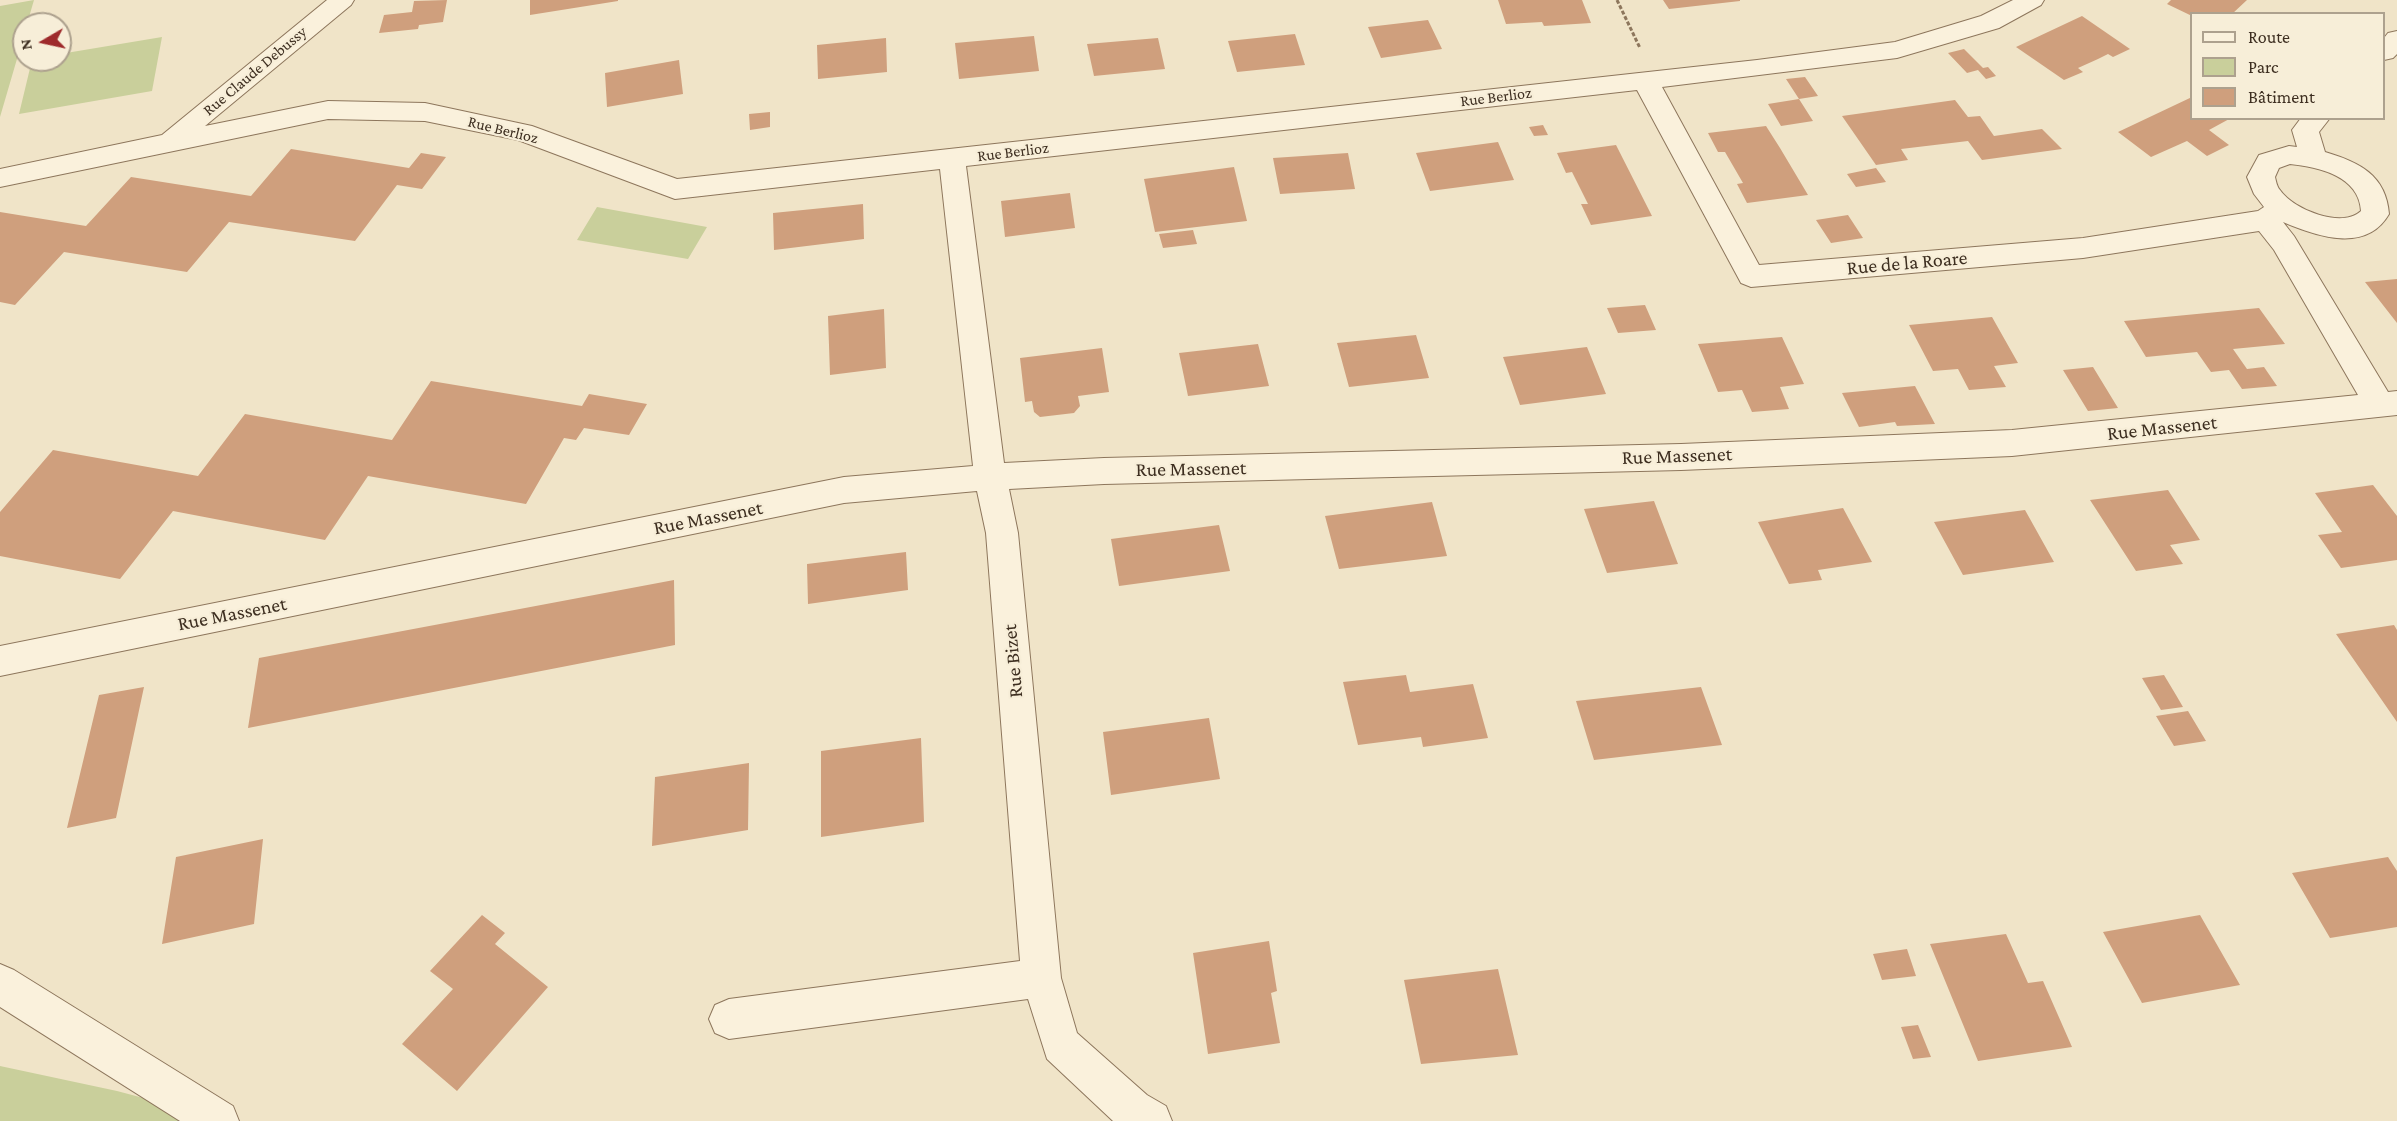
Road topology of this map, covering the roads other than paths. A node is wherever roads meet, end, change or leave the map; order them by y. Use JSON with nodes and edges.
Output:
{"nodes":[{"id":1,"x":342,"y":0,"type":"edge"},
{"id":2,"x":2032,"y":0,"type":"edge"},
{"id":3,"x":2397,"y":39,"type":"edge"},
{"id":4,"x":2385,"y":51,"type":"edge"},
{"id":5,"x":1650,"y":79,"type":"junction"},
{"id":6,"x":2315,"y":120,"type":"edge"},
{"id":7,"x":169,"y":143,"type":"junction"},
{"id":8,"x":2313,"y":157,"type":"junction"},
{"id":9,"x":952,"y":159,"type":"junction"},
{"id":10,"x":0,"y":178,"type":"edge"},
{"id":11,"x":2387,"y":205,"type":"edge"},
{"id":12,"x":2273,"y":214,"type":"junction"},
{"id":13,"x":2389,"y":405,"type":"edge"},
{"id":14,"x":990,"y":477,"type":"junction"},
{"id":15,"x":0,"y":661,"type":"edge"},
{"id":16,"x":1041,"y":978,"type":"junction"},
{"id":17,"x":0,"y":984,"type":"edge"},
{"id":18,"x":729,"y":1019,"type":"dead end"},
{"id":19,"x":218,"y":1121,"type":"edge"},
{"id":20,"x":1151,"y":1121,"type":"edge"}],
"edges":[{"from":1,"to":7,"type":"street","name":"Rue Claude Debussy"},
{"from":2,"to":5,"type":"street","name":"Rue Berlioz"},
{"from":3,"to":4,"type":"street"},
{"from":5,"to":9,"type":"street","name":"Rue Berlioz"},
{"from":5,"to":12,"type":"street","name":"Rue de la Roare"},
{"from":6,"to":8,"type":"street"},
{"from":7,"to":9,"type":"street","name":"Rue Berlioz"},
{"from":7,"to":10,"type":"street","name":"Rue Berlioz"},
{"from":8,"to":11,"type":"street"},
{"from":8,"to":12,"type":"street"},
{"from":9,"to":14,"type":"street","name":"Rue Bizet"},
{"from":11,"to":12,"type":"street"},
{"from":12,"to":13,"type":"street"},
{"from":13,"to":14,"type":"street","name":"Rue Massenet"},
{"from":14,"to":15,"type":"street","name":"Rue Massenet"},
{"from":14,"to":16,"type":"street","name":"Rue Bizet"},
{"from":16,"to":18,"type":"street"},
{"from":16,"to":20,"type":"street","name":"Rue Bizet"},
{"from":17,"to":19,"type":"street"}]}
